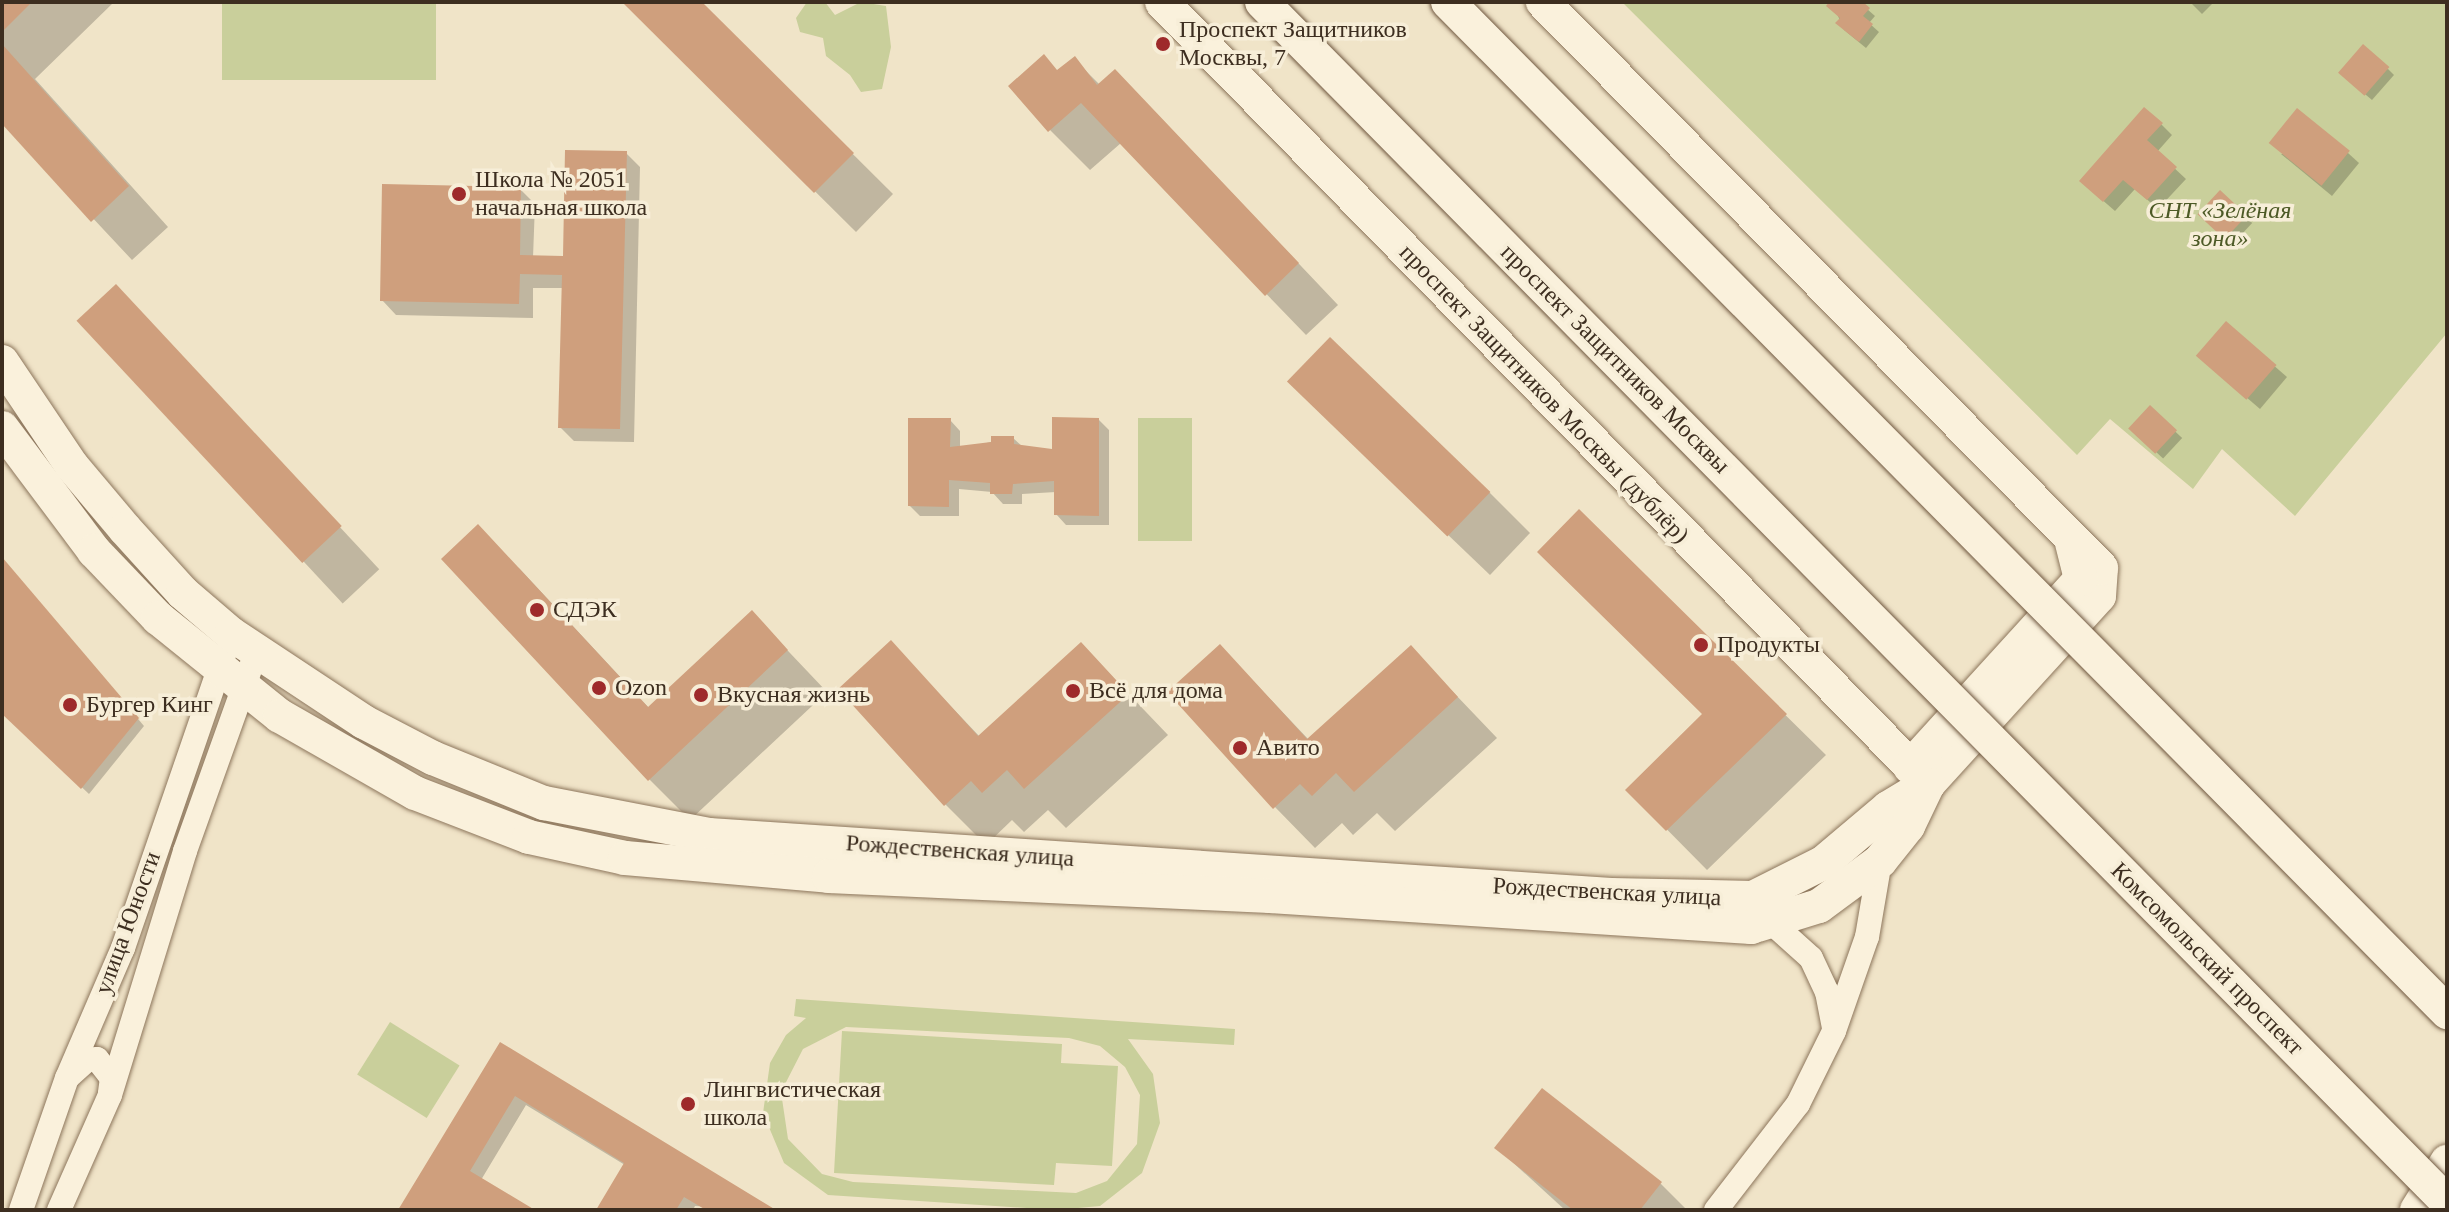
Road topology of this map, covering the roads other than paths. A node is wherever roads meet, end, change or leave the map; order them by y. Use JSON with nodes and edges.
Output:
{"nodes":[{"id":1,"x":1162,"y":2,"type":"edge"},
{"id":2,"x":1262,"y":2,"type":"edge"},
{"id":3,"x":1448,"y":2,"type":"edge"},
{"id":4,"x":1543,"y":2,"type":"edge"},
{"id":5,"x":2,"y":362,"type":"edge"},
{"id":6,"x":2,"y":428,"type":"edge"},
{"id":7,"x":2071,"y":538,"type":"junction"},
{"id":8,"x":244,"y":644,"type":"junction"},
{"id":9,"x":231,"y":680,"type":"junction"},
{"id":10,"x":1967,"y":716,"type":"joint"},
{"id":11,"x":1917,"y":788,"type":"junction"},
{"id":12,"x":1880,"y":861,"type":"junction"},
{"id":13,"x":1772,"y":923,"type":"junction"},
{"id":14,"x":2447,"y":1012,"type":"edge"},
{"id":15,"x":1834,"y":1031,"type":"junction"},
{"id":16,"x":67,"y":1078,"type":"junction"},
{"id":17,"x":110,"y":1095,"type":"junction"},
{"id":18,"x":2447,"y":1162,"type":"edge"},
{"id":19,"x":2447,"y":1202,"type":"edge"},
{"id":20,"x":21,"y":1210,"type":"edge"},
{"id":21,"x":59,"y":1210,"type":"edge"},
{"id":22,"x":1716,"y":1210,"type":"edge"},
{"id":23,"x":2417,"y":1210,"type":"edge"}],
"edges":[{"from":1,"to":11,"type":"street","name":"проспект Защитников Москвы (дублёр)"},
{"from":2,"to":10,"type":"street","name":"проспект Защитников Москвы","bridge":true},
{"from":3,"to":14,"type":"street","bridge":true},
{"from":4,"to":7,"type":"street"},
{"from":5,"to":8,"type":"street","name":"Рождественская улица"},
{"from":6,"to":9,"type":"street","name":"Рождественская улица"},
{"from":7,"to":11,"type":"street"},
{"from":7,"to":11,"type":"street"},
{"from":8,"to":9,"type":"street","name":"улица Юности"},
{"from":8,"to":11,"type":"street","name":"Рождественская улица"},
{"from":9,"to":13,"type":"street","name":"Рождественская улица"},
{"from":9,"to":16,"type":"street","name":"улица Юности"},
{"from":9,"to":17,"type":"street","name":"улица Юности"},
{"from":10,"to":19,"type":"street","name":"Комсомольский проспект","bridge":true},
{"from":11,"to":12,"type":"street","name":"Рождественская улица"},
{"from":12,"to":13,"type":"street","name":"Рождественская улица"},
{"from":12,"to":15,"type":"street"},
{"from":13,"to":15,"type":"street"},
{"from":15,"to":22,"type":"street"},
{"from":16,"to":17,"type":"street"},
{"from":16,"to":20,"type":"street","name":"улица Юности"},
{"from":17,"to":21,"type":"street","name":"улица Юности"},
{"from":18,"to":23,"type":"street"}]}
